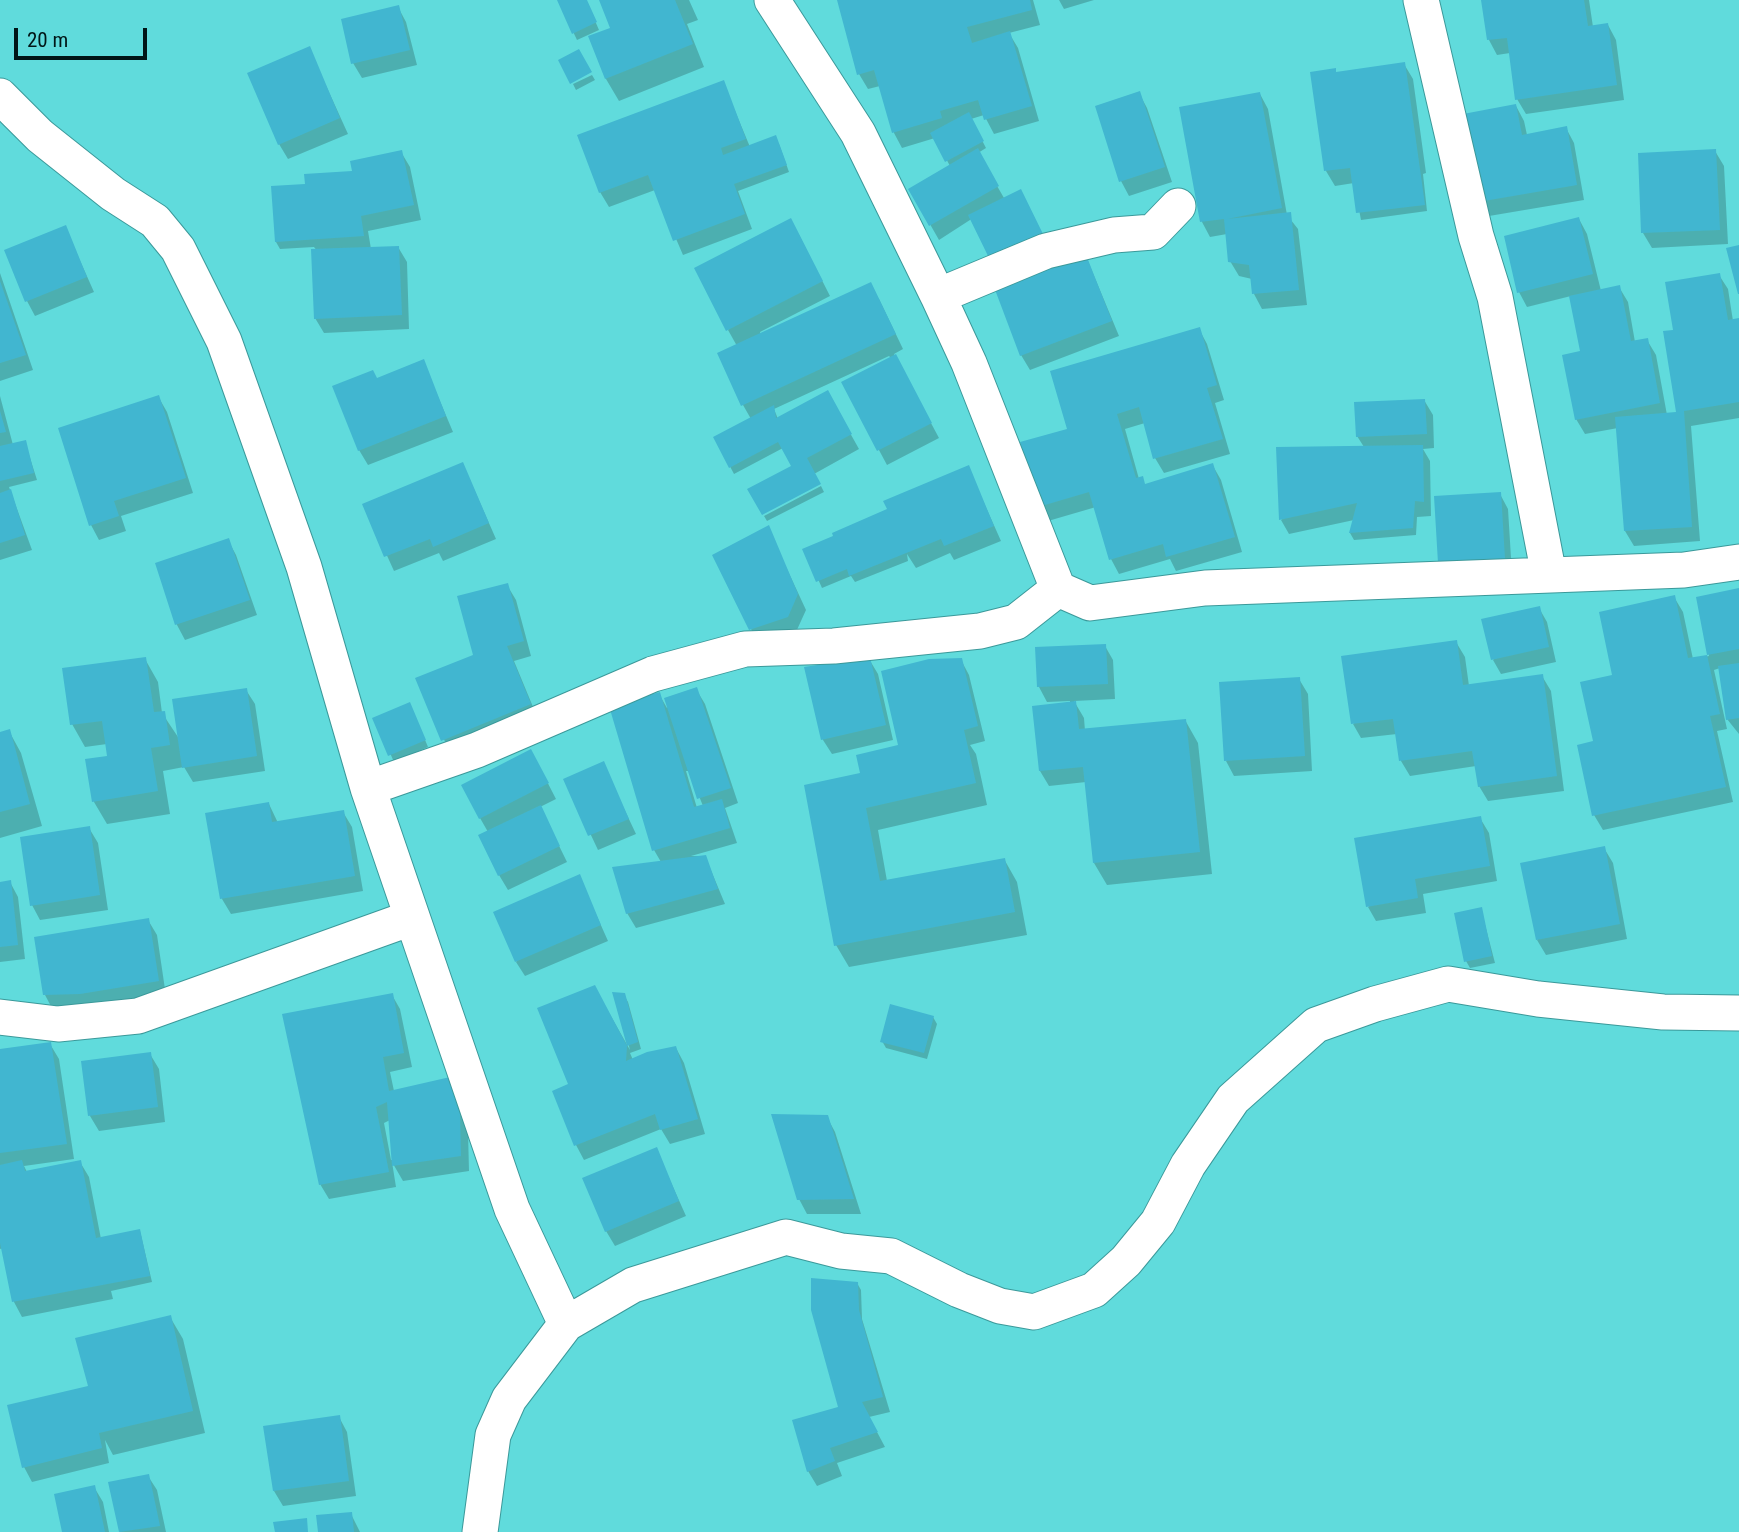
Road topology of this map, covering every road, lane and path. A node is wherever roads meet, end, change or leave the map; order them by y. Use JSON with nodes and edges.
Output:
{"nodes":[{"id":1,"x":773,"y":0,"type":"edge"},
{"id":2,"x":1421,"y":0,"type":"edge"},
{"id":3,"x":0,"y":96,"type":"edge"},
{"id":4,"x":1178,"y":206,"type":"dead end"},
{"id":5,"x":938,"y":296,"type":"junction"},
{"id":6,"x":1739,"y":562,"type":"edge"},
{"id":7,"x":1549,"y":575,"type":"junction"},
{"id":8,"x":1058,"y":589,"type":"junction"},
{"id":9,"x":368,"y":788,"type":"junction"},
{"id":10,"x":411,"y":918,"type":"junction"},
{"id":11,"x":1739,"y":1013,"type":"edge"},
{"id":12,"x":0,"y":1017,"type":"edge"},
{"id":13,"x":566,"y":1324,"type":"junction"},
{"id":14,"x":480,"y":1532,"type":"edge"}],
"edges":[{"from":1,"to":5,"type":"street"},
{"from":2,"to":7,"type":"street"},
{"from":3,"to":9,"type":"street"},
{"from":4,"to":5,"type":"street"},
{"from":5,"to":8,"type":"street"},
{"from":6,"to":7,"type":"street"},
{"from":7,"to":8,"type":"street"},
{"from":8,"to":9,"type":"street"},
{"from":9,"to":10,"type":"street"},
{"from":10,"to":12,"type":"street"},
{"from":10,"to":13,"type":"street"},
{"from":11,"to":13,"type":"street"},
{"from":13,"to":14,"type":"street"}]}
